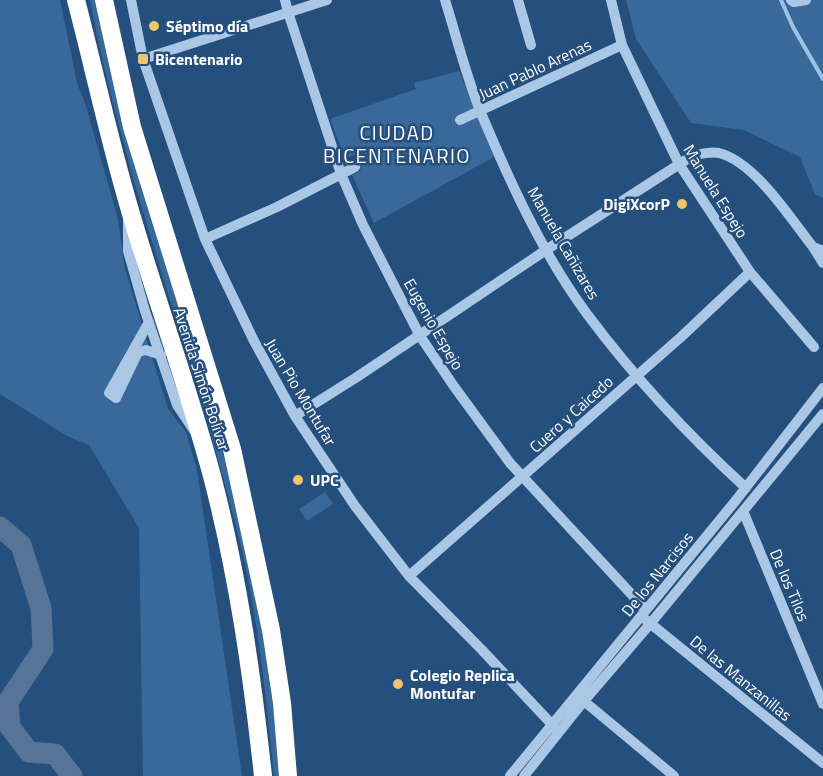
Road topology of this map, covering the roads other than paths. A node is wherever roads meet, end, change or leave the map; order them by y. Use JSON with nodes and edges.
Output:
{"nodes":[{"id":1,"x":76,"y":0,"type":"edge"},
{"id":2,"x":104,"y":0,"type":"edge"},
{"id":3,"x":131,"y":0,"type":"edge"},
{"id":4,"x":285,"y":0,"type":"edge"},
{"id":5,"x":327,"y":0,"type":"edge"},
{"id":6,"x":445,"y":0,"type":"edge"},
{"id":7,"x":518,"y":0,"type":"edge"},
{"id":8,"x":611,"y":0,"type":"edge"},
{"id":9,"x":791,"y":0,"type":"edge"},
{"id":10,"x":806,"y":0,"type":"edge"},
{"id":11,"x":288,"y":12,"type":"junction"},
{"id":12,"x":531,"y":45,"type":"dead end"},
{"id":13,"x":622,"y":45,"type":"junction"},
{"id":14,"x":142,"y":59,"type":"junction"},
{"id":15,"x":481,"y":112,"type":"junction"},
{"id":16,"x":460,"y":120,"type":"dead end"},
{"id":17,"x":679,"y":164,"type":"junction"},
{"id":18,"x":355,"y":167,"type":"dead end"},
{"id":19,"x":341,"y":174,"type":"junction"},
{"id":20,"x":129,"y":208,"type":"junction"},
{"id":21,"x":205,"y":239,"type":"junction"},
{"id":22,"x":818,"y":249,"type":"edge"},
{"id":23,"x":546,"y":250,"type":"junction"},
{"id":24,"x":823,"y":263,"type":"edge"},
{"id":25,"x":750,"y":272,"type":"junction"},
{"id":26,"x":149,"y":322,"type":"junction"},
{"id":27,"x":420,"y":336,"type":"junction"},
{"id":28,"x":814,"y":347,"type":"dead end"},
{"id":29,"x":161,"y":355,"type":"junction"},
{"id":30,"x":636,"y":376,"type":"junction"},
{"id":31,"x":823,"y":388,"type":"edge"},
{"id":32,"x":823,"y":414,"type":"edge"},
{"id":33,"x":295,"y":416,"type":"junction"},
{"id":34,"x":203,"y":444,"type":"junction"},
{"id":35,"x":523,"y":476,"type":"junction"},
{"id":36,"x":746,"y":488,"type":"junction"},
{"id":37,"x":743,"y":511,"type":"junction"},
{"id":38,"x":409,"y":576,"type":"junction"},
{"id":39,"x":644,"y":613,"type":"junction"},
{"id":40,"x":650,"y":624,"type":"junction"},
{"id":41,"x":580,"y":698,"type":"junction"},
{"id":42,"x":823,"y":704,"type":"edge"},
{"id":43,"x":556,"y":728,"type":"junction"},
{"id":44,"x":823,"y":763,"type":"edge"},
{"id":45,"x":516,"y":775,"type":"edge"},
{"id":46,"x":262,"y":776,"type":"edge"},
{"id":47,"x":288,"y":776,"type":"edge"},
{"id":48,"x":674,"y":776,"type":"edge"}],
"edges":[{"from":1,"to":20,"type":"highway","name":"Avenida Simón Bolívar"},
{"from":2,"to":47,"type":"highway","name":"Avenida Simón Bolívar"},
{"from":3,"to":14,"type":"street","name":"Juan Pio Montufar"},
{"from":4,"to":11,"type":"street","name":"Eugenio Espejo"},
{"from":5,"to":11,"type":"street"},
{"from":6,"to":15,"type":"street","name":"Manuela Cañizares"},
{"from":7,"to":12,"type":"street"},
{"from":8,"to":13,"type":"street","name":"Manuela Espejo"},
{"from":9,"to":10,"type":"street"},
{"from":11,"to":14,"type":"street"},
{"from":11,"to":19,"type":"street","name":"Eugenio Espejo"},
{"from":13,"to":15,"type":"street","name":"Juan Pablo Arenas"},
{"from":13,"to":17,"type":"street","name":"Manuela Espejo"},
{"from":14,"to":21,"type":"street","name":"Juan Pio Montufar"},
{"from":15,"to":16,"type":"street","name":"Juan Pablo Arenas"},
{"from":15,"to":23,"type":"street","name":"Manuela Cañizares"},
{"from":17,"to":22,"type":"street"},
{"from":17,"to":23,"type":"street"},
{"from":17,"to":25,"type":"street","name":"Manuela Espejo"},
{"from":18,"to":19,"type":"street"},
{"from":19,"to":21,"type":"street"},
{"from":19,"to":27,"type":"street","name":"Eugenio Espejo"},
{"from":20,"to":26,"type":"street"},
{"from":20,"to":34,"type":"highway","name":"Avenida Simón Bolívar"},
{"from":21,"to":33,"type":"street","name":"Juan Pio Montufar"},
{"from":22,"to":24,"type":"street"},
{"from":23,"to":27,"type":"street"},
{"from":23,"to":30,"type":"street","name":"Manuela Cañizares"},
{"from":25,"to":28,"type":"street","name":"Manuela Espejo"},
{"from":25,"to":30,"type":"street","name":"Cuero y Caicedo"},
{"from":26,"to":29,"type":"street"},
{"from":26,"to":29,"type":"street"},
{"from":27,"to":33,"type":"street"},
{"from":27,"to":35,"type":"street","name":"Eugenio Espejo"},
{"from":29,"to":34,"type":"street"},
{"from":30,"to":35,"type":"street","name":"Cuero y Caicedo"},
{"from":30,"to":36,"type":"street","name":"Manuela Cañizares"},
{"from":31,"to":36,"type":"street","name":"De los Narcisos"},
{"from":32,"to":37,"type":"street","name":"De los Narcisos"},
{"from":33,"to":38,"type":"street","name":"Juan Pio Montufar"},
{"from":34,"to":46,"type":"highway","name":"Avenida Simón Bolívar"},
{"from":35,"to":38,"type":"street","name":"Cuero y Caicedo"},
{"from":35,"to":39,"type":"street","name":"Eugenio Espejo"},
{"from":36,"to":39,"type":"street","name":"De los Narcisos"},
{"from":37,"to":40,"type":"street","name":"De los Narcisos"},
{"from":37,"to":42,"type":"street","name":"De los Tilos"},
{"from":38,"to":43,"type":"street","name":"Juan Pio Montufar"},
{"from":39,"to":40,"type":"street","name":"De las Manzanillas"},
{"from":39,"to":41,"type":"street","name":"De los Narcisos"},
{"from":40,"to":41,"type":"street","name":"De los Narcisos"},
{"from":40,"to":44,"type":"street","name":"De las Manzanillas"},
{"from":41,"to":43,"type":"street","name":"De los Narcisos"},
{"from":41,"to":48,"type":"street"},
{"from":43,"to":45,"type":"street","name":"De los Narcisos"}]}
